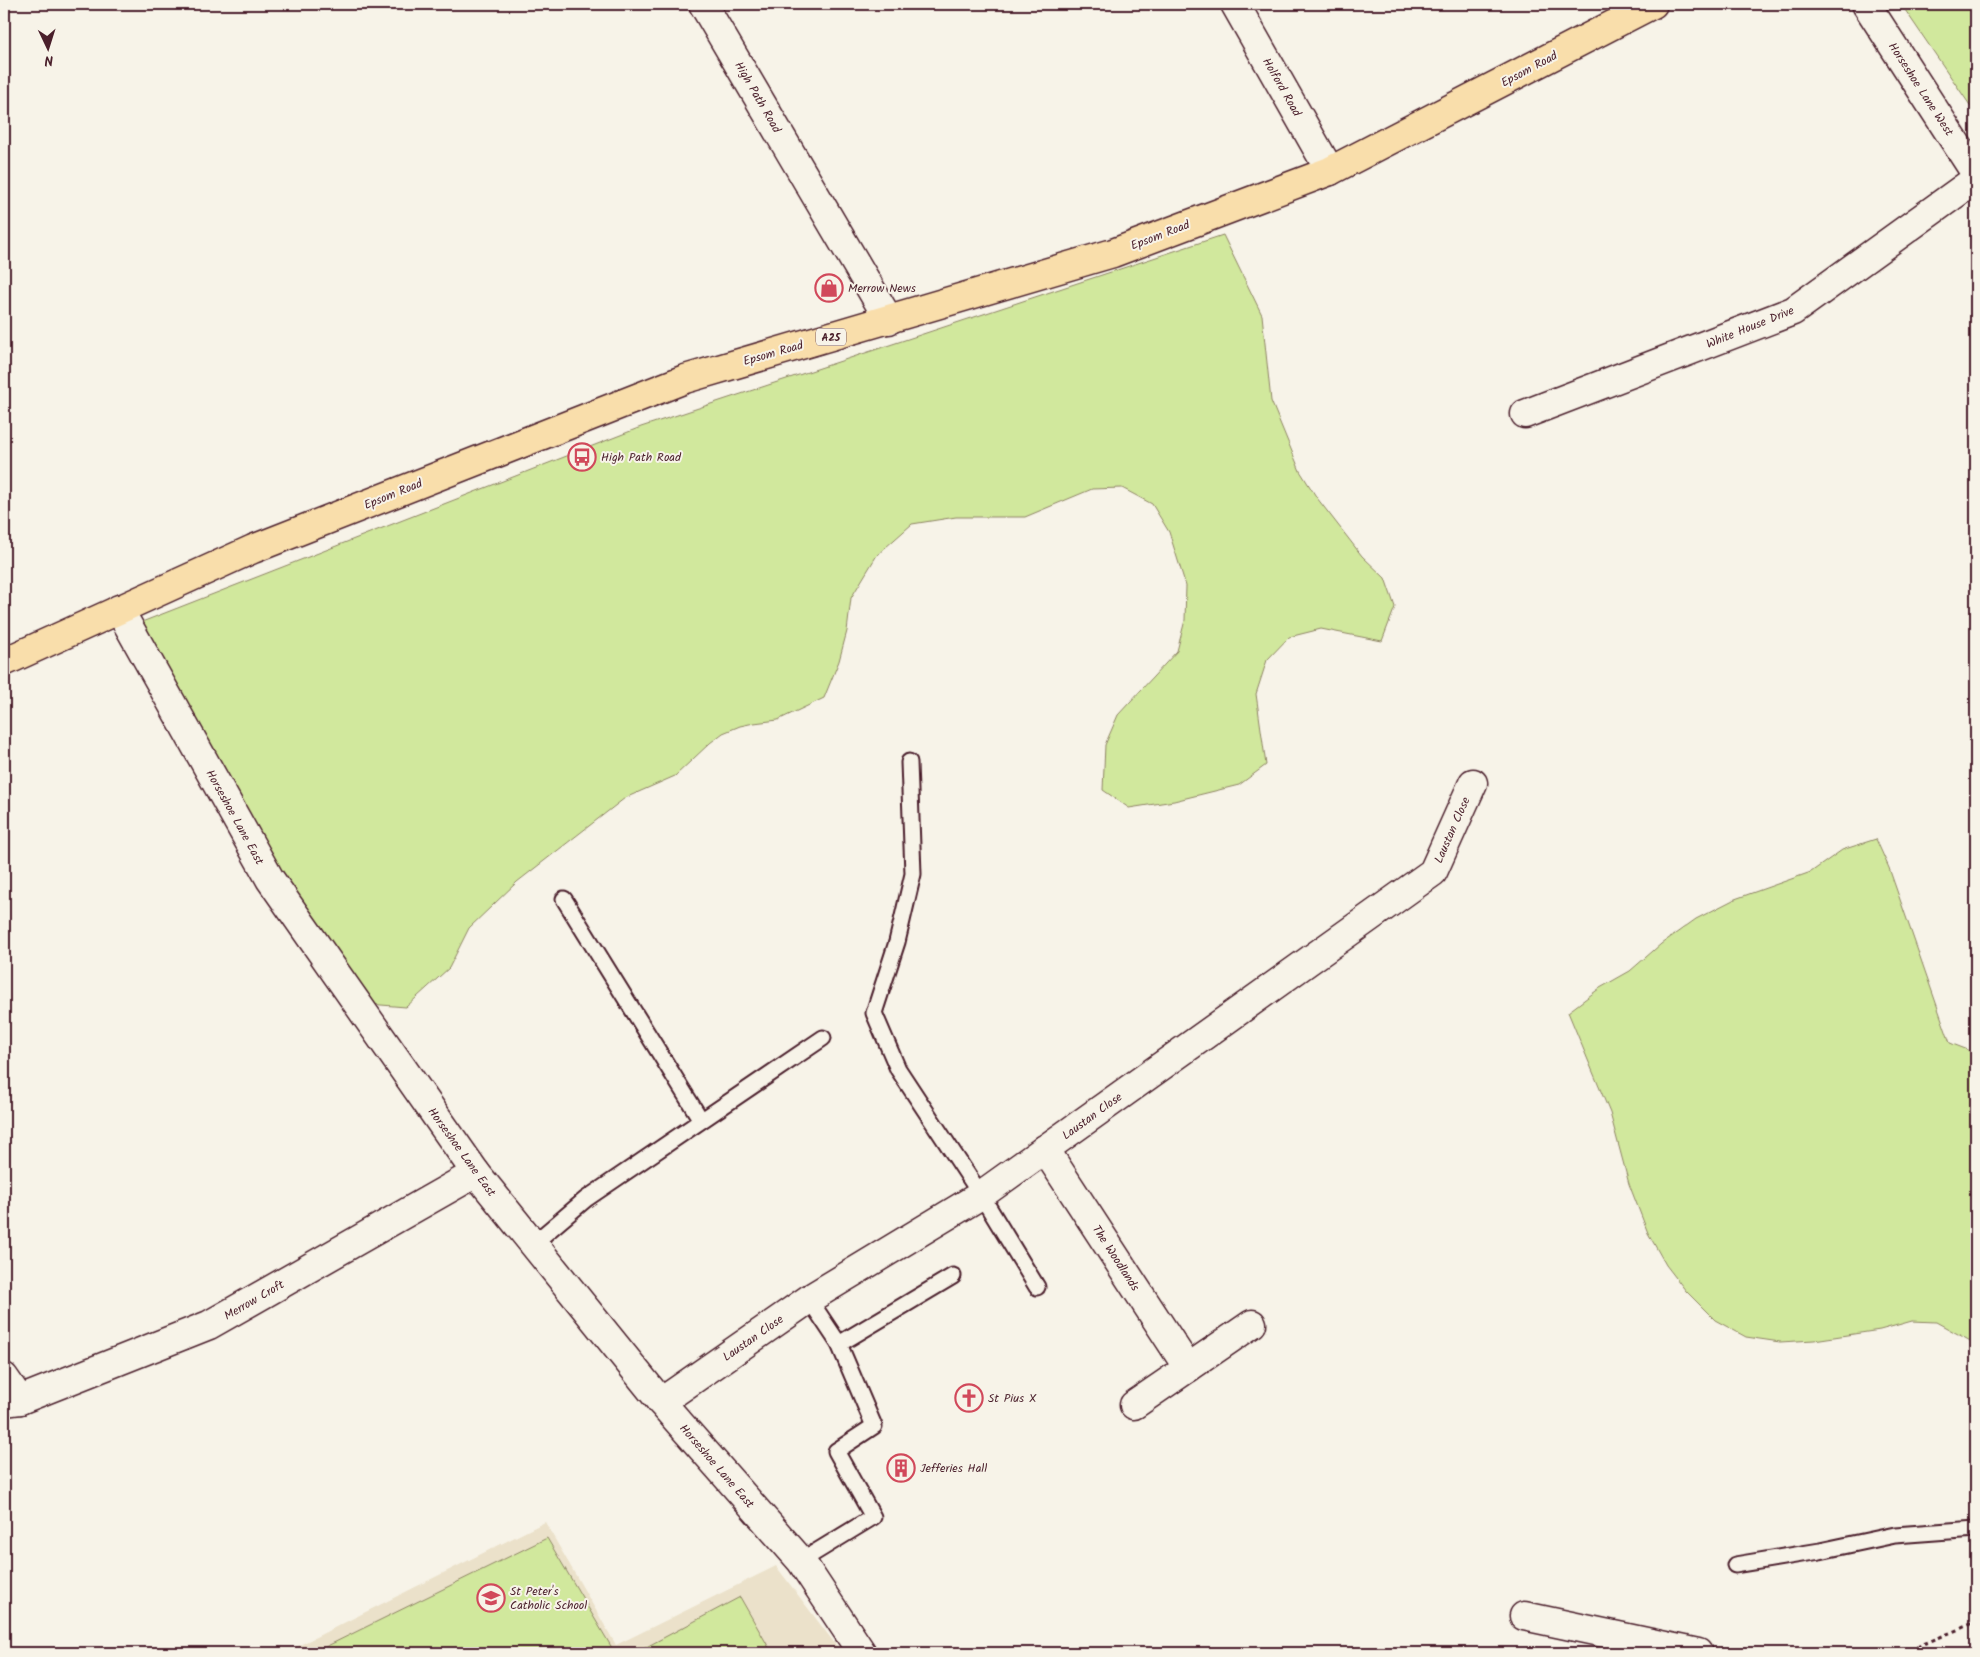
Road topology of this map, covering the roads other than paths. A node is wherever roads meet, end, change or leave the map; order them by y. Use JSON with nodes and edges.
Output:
{"nodes":[{"id":1,"x":703,"y":4,"type":"edge"},
{"id":2,"x":1234,"y":4,"type":"edge"},
{"id":3,"x":1653,"y":4,"type":"edge"},
{"id":4,"x":1866,"y":4,"type":"edge"},
{"id":5,"x":1330,"y":171,"type":"junction"},
{"id":6,"x":1976,"y":174,"type":"edge"},
{"id":7,"x":1976,"y":179,"type":"edge"},
{"id":8,"x":889,"y":320,"type":"junction"},
{"id":9,"x":1525,"y":414,"type":"dead end"},
{"id":10,"x":120,"y":609,"type":"junction"},
{"id":11,"x":4,"y":662,"type":"edge"},
{"id":12,"x":908,"y":762,"type":"dead end"},
{"id":13,"x":1473,"y":782,"type":"dead end"},
{"id":14,"x":564,"y":899,"type":"dead end"},
{"id":15,"x":823,"y":1038,"type":"dead end"},
{"id":16,"x":701,"y":1120,"type":"junction"},
{"id":17,"x":1045,"y":1149,"type":"junction"},
{"id":18,"x":476,"y":1174,"type":"junction"},
{"id":19,"x":981,"y":1195,"type":"junction"},
{"id":20,"x":533,"y":1244,"type":"junction"},
{"id":21,"x":953,"y":1276,"type":"dead end"},
{"id":22,"x":1037,"y":1287,"type":"dead end"},
{"id":23,"x":809,"y":1299,"type":"junction"},
{"id":24,"x":1252,"y":1324,"type":"dead end"},
{"id":25,"x":839,"y":1344,"type":"junction"},
{"id":26,"x":1188,"y":1368,"type":"junction"},
{"id":27,"x":4,"y":1376,"type":"edge"},
{"id":28,"x":12,"y":1401,"type":"edge"},
{"id":29,"x":661,"y":1402,"type":"junction"},
{"id":30,"x":1134,"y":1405,"type":"dead end"},
{"id":31,"x":1976,"y":1528,"type":"edge"},
{"id":32,"x":801,"y":1561,"type":"junction"},
{"id":33,"x":1735,"y":1566,"type":"dead end"},
{"id":34,"x":1524,"y":1616,"type":"dead end"},
{"id":35,"x":862,"y":1653,"type":"edge"},
{"id":36,"x":1698,"y":1653,"type":"edge"}],
"edges":[{"from":1,"to":8,"type":"street","name":"High Path Road"},
{"from":2,"to":5,"type":"street","name":"Holford Road"},
{"from":3,"to":5,"type":"main road","name":"Epsom Road","number":"A25"},
{"from":4,"to":6,"type":"street","name":"Horseshoe Lane West"},
{"from":5,"to":8,"type":"main road","name":"Epsom Road","number":"A25"},
{"from":7,"to":9,"type":"street","name":"White House Drive"},
{"from":8,"to":10,"type":"main road","name":"Epsom Road","number":"A25"},
{"from":10,"to":11,"type":"main road","name":"Epsom Road","number":"A25"},
{"from":10,"to":18,"type":"street","name":"Horseshoe Lane East"},
{"from":12,"to":19,"type":"lane"},
{"from":13,"to":17,"type":"street","name":"Laustan Close"},
{"from":14,"to":16,"type":"lane"},
{"from":15,"to":16,"type":"lane"},
{"from":16,"to":20,"type":"lane"},
{"from":17,"to":19,"type":"street","name":"Laustan Close"},
{"from":17,"to":26,"type":"street","name":"The Woodlands"},
{"from":18,"to":20,"type":"street","name":"Horseshoe Lane East"},
{"from":18,"to":28,"type":"street","name":"Merrow Croft"},
{"from":19,"to":22,"type":"lane"},
{"from":19,"to":23,"type":"street","name":"Laustan Close"},
{"from":20,"to":29,"type":"street","name":"Horseshoe Lane East"},
{"from":21,"to":25,"type":"lane"},
{"from":23,"to":25,"type":"lane"},
{"from":23,"to":29,"type":"street","name":"Laustan Close"},
{"from":24,"to":26,"type":"street"},
{"from":25,"to":32,"type":"lane"},
{"from":26,"to":30,"type":"street"},
{"from":27,"to":28,"type":"street","name":"Merrow Croft"},
{"from":29,"to":32,"type":"street","name":"Horseshoe Lane East"},
{"from":31,"to":33,"type":"lane"},
{"from":32,"to":35,"type":"street","name":"Horseshoe Lane East"},
{"from":34,"to":36,"type":"street"}]}
